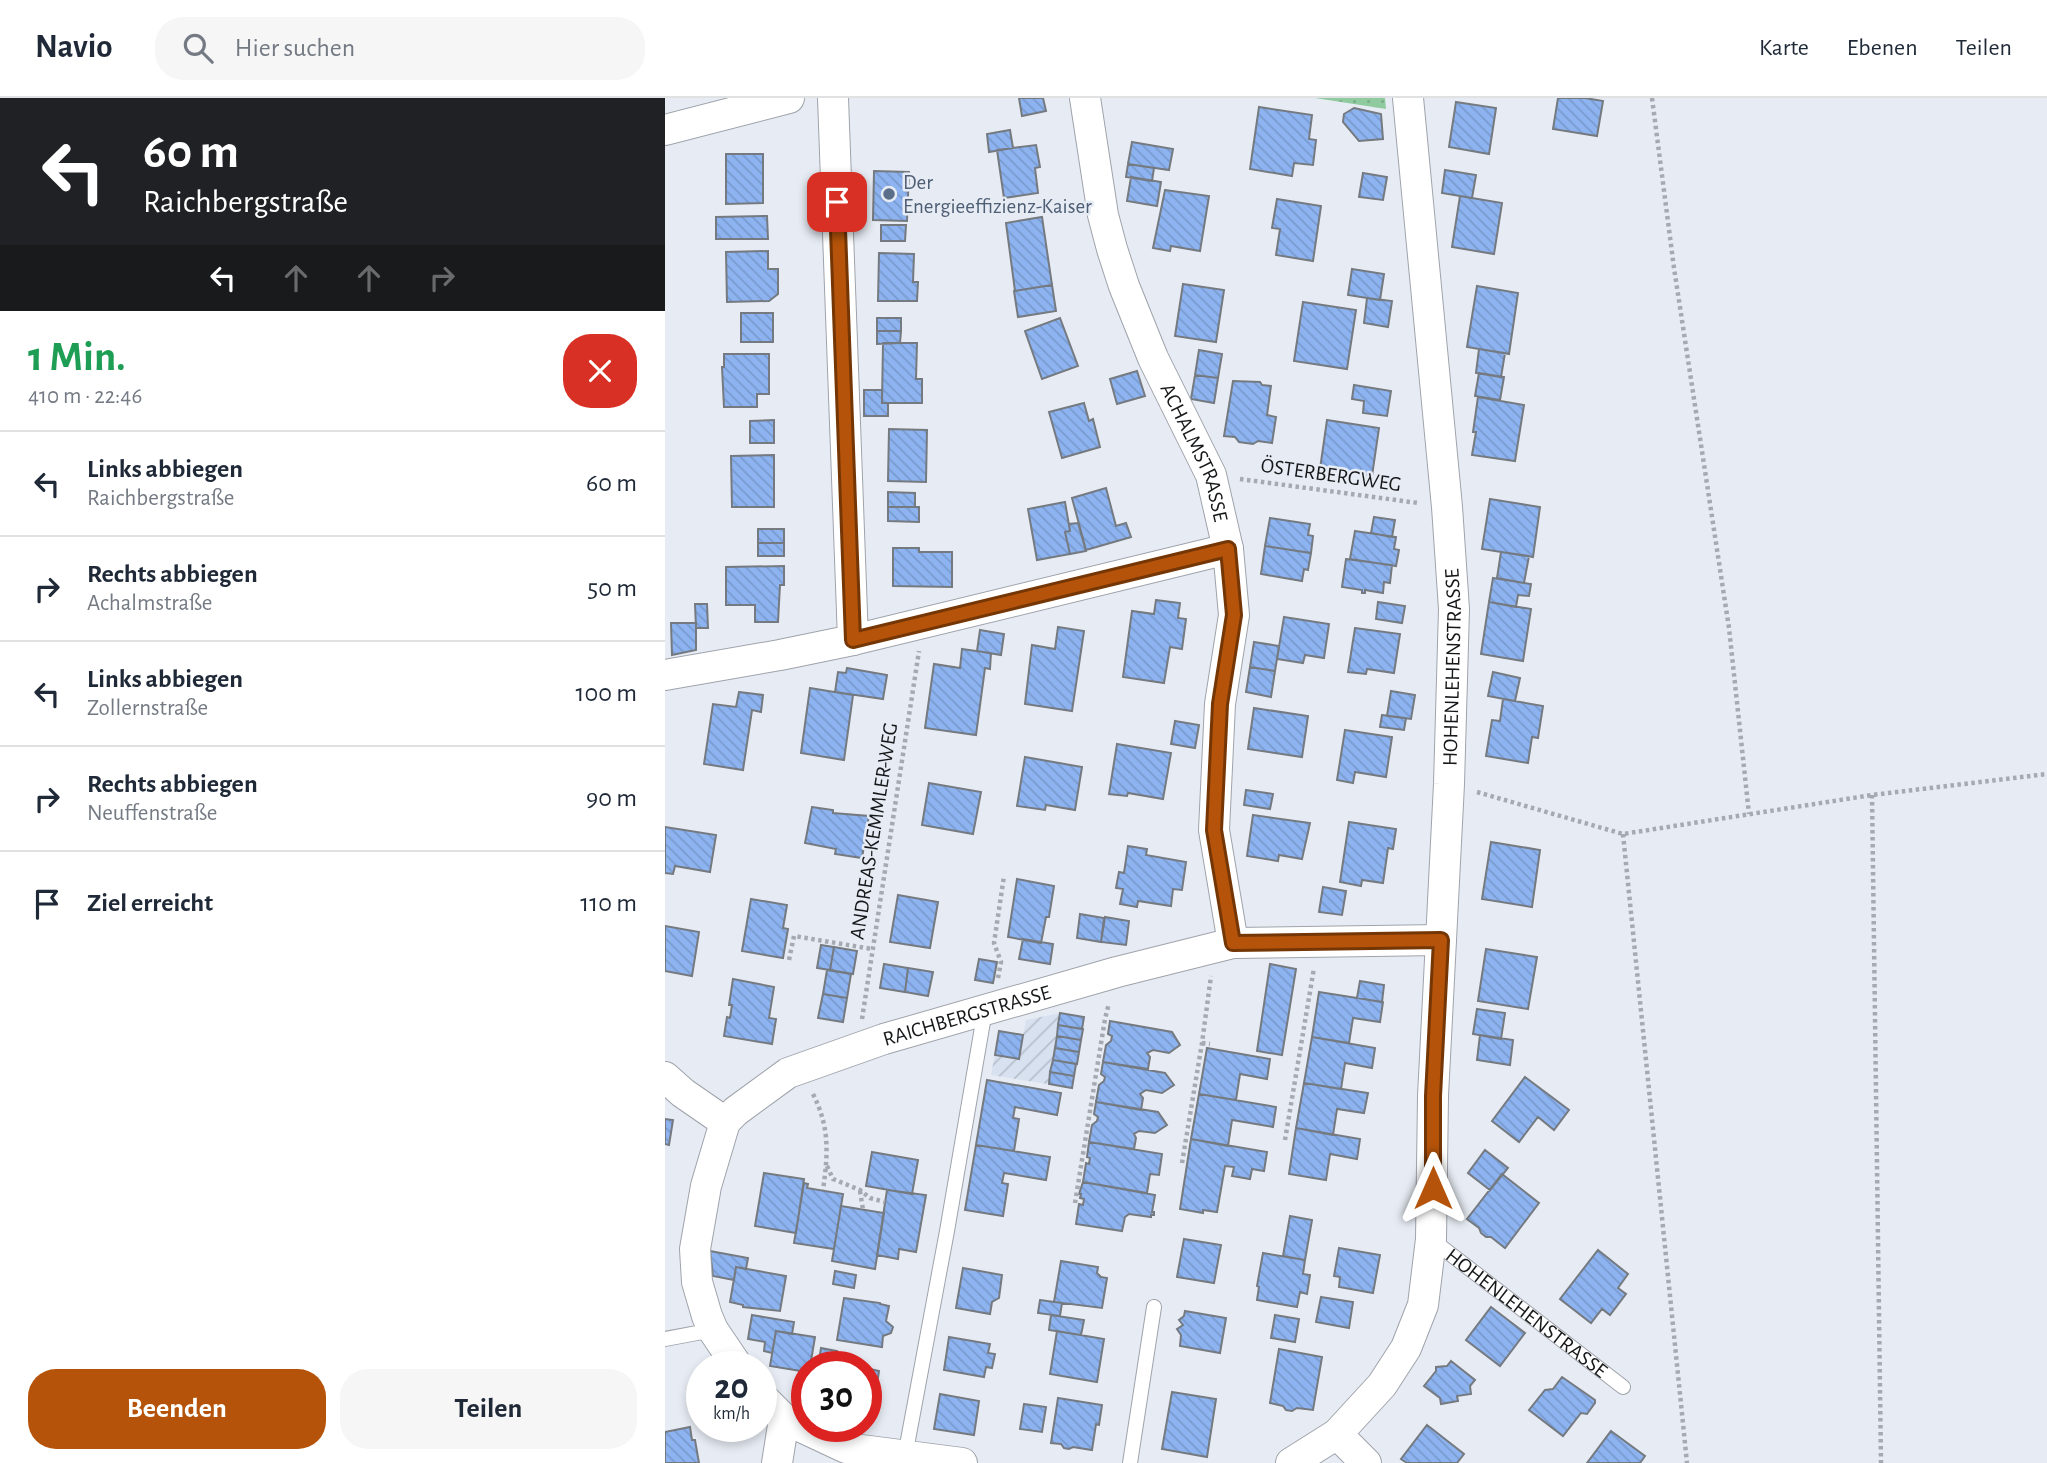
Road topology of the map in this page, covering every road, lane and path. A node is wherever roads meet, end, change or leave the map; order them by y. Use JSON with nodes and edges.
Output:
{"nodes":[{"id":1,"x":789,"y":98,"type":"edge"},
{"id":2,"x":833,"y":98,"type":"edge"},
{"id":3,"x":1085,"y":98,"type":"edge"},
{"id":4,"x":1408,"y":98,"type":"edge"},
{"id":5,"x":1652,"y":98,"type":"edge"},
{"id":6,"x":665,"y":130,"type":"edge"},
{"id":7,"x":1211,"y":475,"type":"junction"},
{"id":8,"x":1447,"y":507,"type":"junction"},
{"id":9,"x":1228,"y":549,"type":"junction"},
{"id":10,"x":923,"y":623,"type":"junction"},
{"id":11,"x":853,"y":640,"type":"junction"},
{"id":12,"x":665,"y":675,"type":"edge"},
{"id":13,"x":2047,"y":774,"type":"edge"},
{"id":14,"x":1449,"y":784,"type":"junction"},
{"id":15,"x":1872,"y":795,"type":"junction"},
{"id":16,"x":1749,"y":814,"type":"junction"},
{"id":17,"x":1623,"y":834,"type":"junction"},
{"id":18,"x":1004,"y":876,"type":"dead end"},
{"id":19,"x":1441,"y":940,"type":"junction"},
{"id":20,"x":1318,"y":942,"type":"junction"},
{"id":21,"x":1224,"y":945,"type":"junction"},
{"id":22,"x":871,"y":949,"type":"junction"},
{"id":23,"x":789,"y":960,"type":"dead end"},
{"id":24,"x":1117,"y":972,"type":"junction"},
{"id":25,"x":994,"y":1007,"type":"junction"},
{"id":26,"x":1202,"y":1042,"type":"junction"},
{"id":27,"x":1210,"y":1044,"type":"dead end"},
{"id":28,"x":865,"y":1045,"type":"junction"},
{"id":29,"x":798,"y":1069,"type":"junction"},
{"id":30,"x":665,"y":1077,"type":"edge"},
{"id":31,"x":725,"y":1122,"type":"junction"},
{"id":32,"x":1285,"y":1140,"type":"dead end"},
{"id":33,"x":1182,"y":1163,"type":"dead end"},
{"id":34,"x":826,"y":1166,"type":"junction"},
{"id":35,"x":823,"y":1190,"type":"dead end"},
{"id":36,"x":860,"y":1190,"type":"junction"},
{"id":37,"x":885,"y":1202,"type":"dead end"},
{"id":38,"x":1075,"y":1203,"type":"dead end"},
{"id":39,"x":863,"y":1210,"type":"dead end"},
{"id":40,"x":1431,"y":1239,"type":"junction"},
{"id":41,"x":1154,"y":1307,"type":"dead end"},
{"id":42,"x":713,"y":1330,"type":"junction"},
{"id":43,"x":665,"y":1339,"type":"edge"},
{"id":44,"x":727,"y":1351,"type":"edge"},
{"id":45,"x":1623,"y":1387,"type":"dead end"},
{"id":46,"x":777,"y":1412,"type":"edge"},
{"id":47,"x":784,"y":1419,"type":"junction"},
{"id":48,"x":1337,"y":1434,"type":"junction"},
{"id":49,"x":905,"y":1457,"type":"junction"},
{"id":50,"x":777,"y":1463,"type":"edge"},
{"id":51,"x":961,"y":1463,"type":"edge"},
{"id":52,"x":1130,"y":1463,"type":"edge"},
{"id":53,"x":1291,"y":1463,"type":"edge"},
{"id":54,"x":1366,"y":1463,"type":"edge"},
{"id":55,"x":1686,"y":1463,"type":"edge"},
{"id":56,"x":1881,"y":1463,"type":"edge"}],
"edges":[{"from":1,"to":6,"type":"street"},
{"from":2,"to":11,"type":"street"},
{"from":3,"to":7,"type":"street","name":"ACHALMSTRASSE"},
{"from":4,"to":8,"type":"street","name":"HOHENLEHENSTRASSE"},
{"from":5,"to":16,"type":"path"},
{"from":7,"to":8,"type":"path","name":"ÖSTERBERGWEG"},
{"from":7,"to":9,"type":"street","name":"ACHALMSTRASSE"},
{"from":8,"to":14,"type":"street","name":"HOHENLEHENSTRASSE"},
{"from":9,"to":10,"type":"street"},
{"from":9,"to":21,"type":"street","name":"ACHALMSTRASSE"},
{"from":10,"to":11,"type":"street"},
{"from":10,"to":22,"type":"path","name":"ANDREAS-KEMMLER-WEG"},
{"from":11,"to":12,"type":"street"},
{"from":13,"to":15,"type":"path"},
{"from":14,"to":17,"type":"path"},
{"from":14,"to":19,"type":"street","name":"HOHENLEHENSTRASSE"},
{"from":15,"to":16,"type":"path"},
{"from":15,"to":56,"type":"path"},
{"from":16,"to":17,"type":"path"},
{"from":17,"to":55,"type":"path"},
{"from":18,"to":25,"type":"path"},
{"from":19,"to":20,"type":"street","name":"RAICHBERGSTRASSE"},
{"from":19,"to":40,"type":"street","name":"HOHENLEHENSTRASSE"},
{"from":20,"to":21,"type":"street","name":"RAICHBERGSTRASSE"},
{"from":20,"to":32,"type":"path"},
{"from":21,"to":24,"type":"street","name":"RAICHBERGSTRASSE"},
{"from":21,"to":26,"type":"path"},
{"from":22,"to":23,"type":"path"},
{"from":22,"to":28,"type":"path","name":"ANDREAS-KEMMLER-WEG"},
{"from":24,"to":25,"type":"street","name":"RAICHBERGSTRASSE"},
{"from":24,"to":38,"type":"path"},
{"from":25,"to":28,"type":"street","name":"RAICHBERGSTRASSE"},
{"from":25,"to":49,"type":"lane"},
{"from":26,"to":27,"type":"path"},
{"from":26,"to":33,"type":"path"},
{"from":28,"to":29,"type":"street","name":"RAICHBERGSTRASSE"},
{"from":29,"to":31,"type":"street","name":"RAICHBERGSTRASSE"},
{"from":29,"to":34,"type":"path"},
{"from":30,"to":31,"type":"street"},
{"from":31,"to":42,"type":"street"},
{"from":34,"to":35,"type":"path"},
{"from":34,"to":36,"type":"path"},
{"from":36,"to":37,"type":"path"},
{"from":36,"to":39,"type":"path"},
{"from":40,"to":45,"type":"lane","name":"HOHENLEHENSTRASSE"},
{"from":40,"to":48,"type":"street","name":"HOHENLEHENSTRASSE"},
{"from":41,"to":52,"type":"lane"},
{"from":42,"to":43,"type":"lane"},
{"from":42,"to":44,"type":"street"},
{"from":46,"to":47,"type":"street"},
{"from":47,"to":49,"type":"street"},
{"from":47,"to":50,"type":"street"},
{"from":48,"to":53,"type":"street"},
{"from":48,"to":54,"type":"street"},
{"from":49,"to":51,"type":"street"}]}
